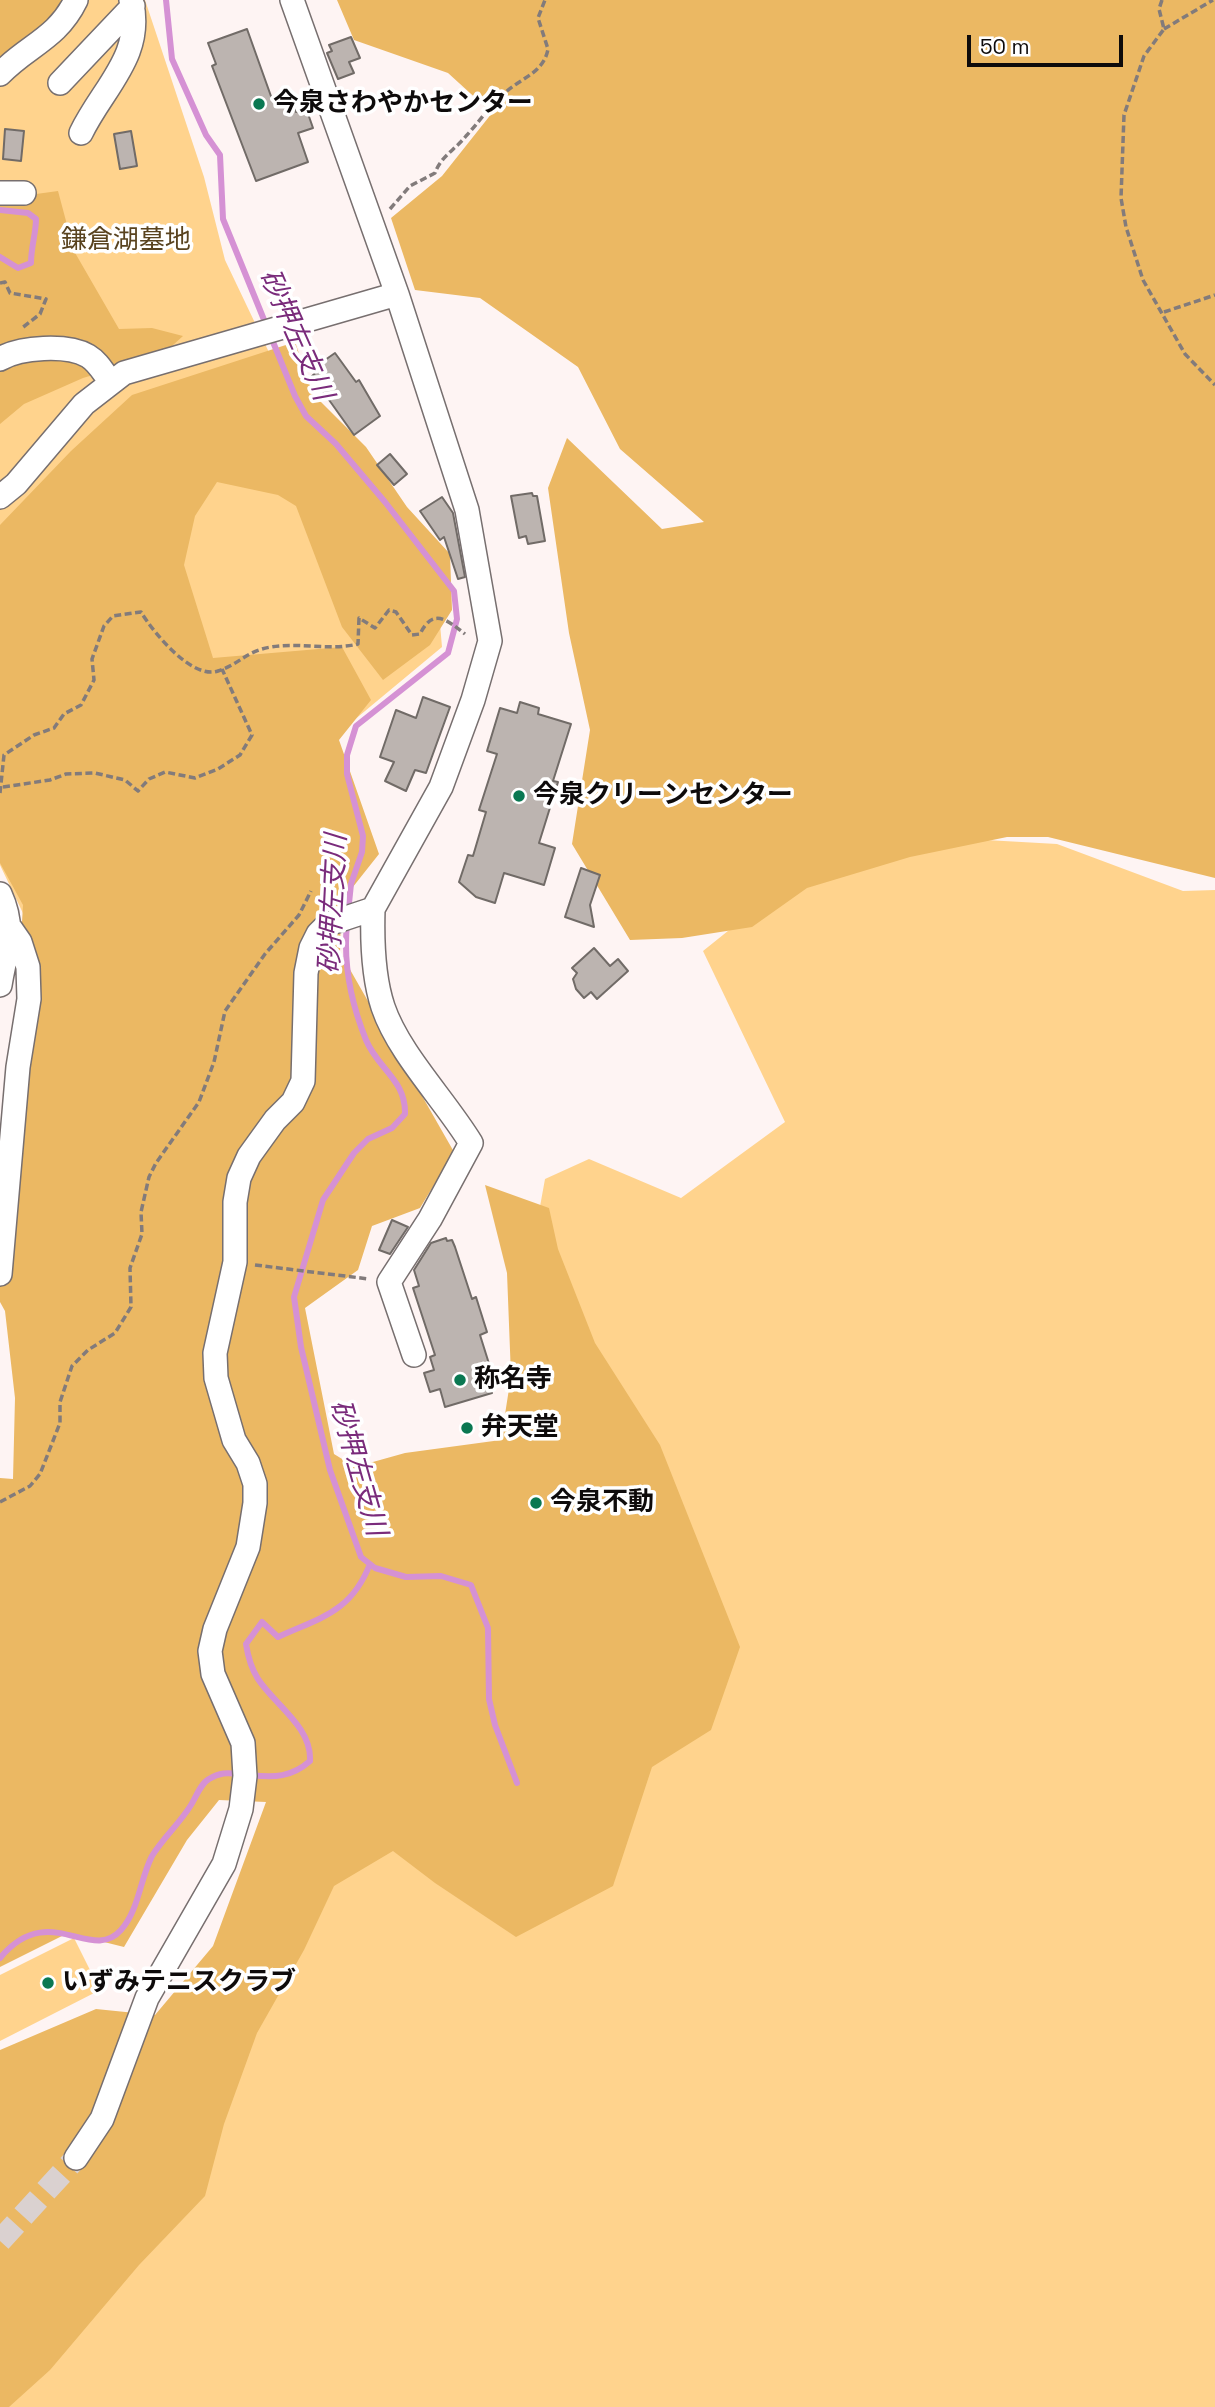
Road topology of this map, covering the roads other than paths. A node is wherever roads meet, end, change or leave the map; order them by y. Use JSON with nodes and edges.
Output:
{"nodes":[{"id":1,"x":76,"y":0,"type":"edge"},
{"id":2,"x":292,"y":0,"type":"edge"},
{"id":3,"x":132,"y":3,"type":"edge"},
{"id":4,"x":47,"y":38,"type":"junction"},
{"id":5,"x":77,"y":65,"type":"junction"},
{"id":6,"x":0,"y":74,"type":"edge"},
{"id":7,"x":60,"y":83,"type":"dead end"},
{"id":8,"x":81,"y":133,"type":"dead end"},
{"id":9,"x":0,"y":193,"type":"edge"},
{"id":10,"x":24,"y":193,"type":"dead end"},
{"id":11,"x":397,"y":294,"type":"junction"},
{"id":12,"x":0,"y":359,"type":"edge"},
{"id":13,"x":110,"y":382,"type":"junction"},
{"id":14,"x":0,"y":497,"type":"edge"},
{"id":15,"x":0,"y":894,"type":"edge"},
{"id":16,"x":373,"y":909,"type":"junction"},
{"id":17,"x":10,"y":929,"type":"junction"},
{"id":18,"x":0,"y":985,"type":"edge"},
{"id":19,"x":0,"y":1274,"type":"edge"},
{"id":20,"x":414,"y":1355,"type":"dead end"},
{"id":21,"x":76,"y":2158,"type":"tunnel mouth"}],
"edges":[{"from":1,"to":4,"type":"street"},
{"from":2,"to":11,"type":"street"},
{"from":3,"to":5,"type":"street"},
{"from":3,"to":8,"type":"street"},
{"from":4,"to":5,"type":"street"},
{"from":4,"to":6,"type":"street"},
{"from":5,"to":7,"type":"street"},
{"from":9,"to":10,"type":"street"},
{"from":11,"to":13,"type":"street"},
{"from":11,"to":16,"type":"street"},
{"from":12,"to":13,"type":"street"},
{"from":13,"to":14,"type":"street"},
{"from":15,"to":17,"type":"street"},
{"from":16,"to":20,"type":"street"},
{"from":16,"to":21,"type":"street"},
{"from":17,"to":18,"type":"street"},
{"from":17,"to":19,"type":"street"}]}
